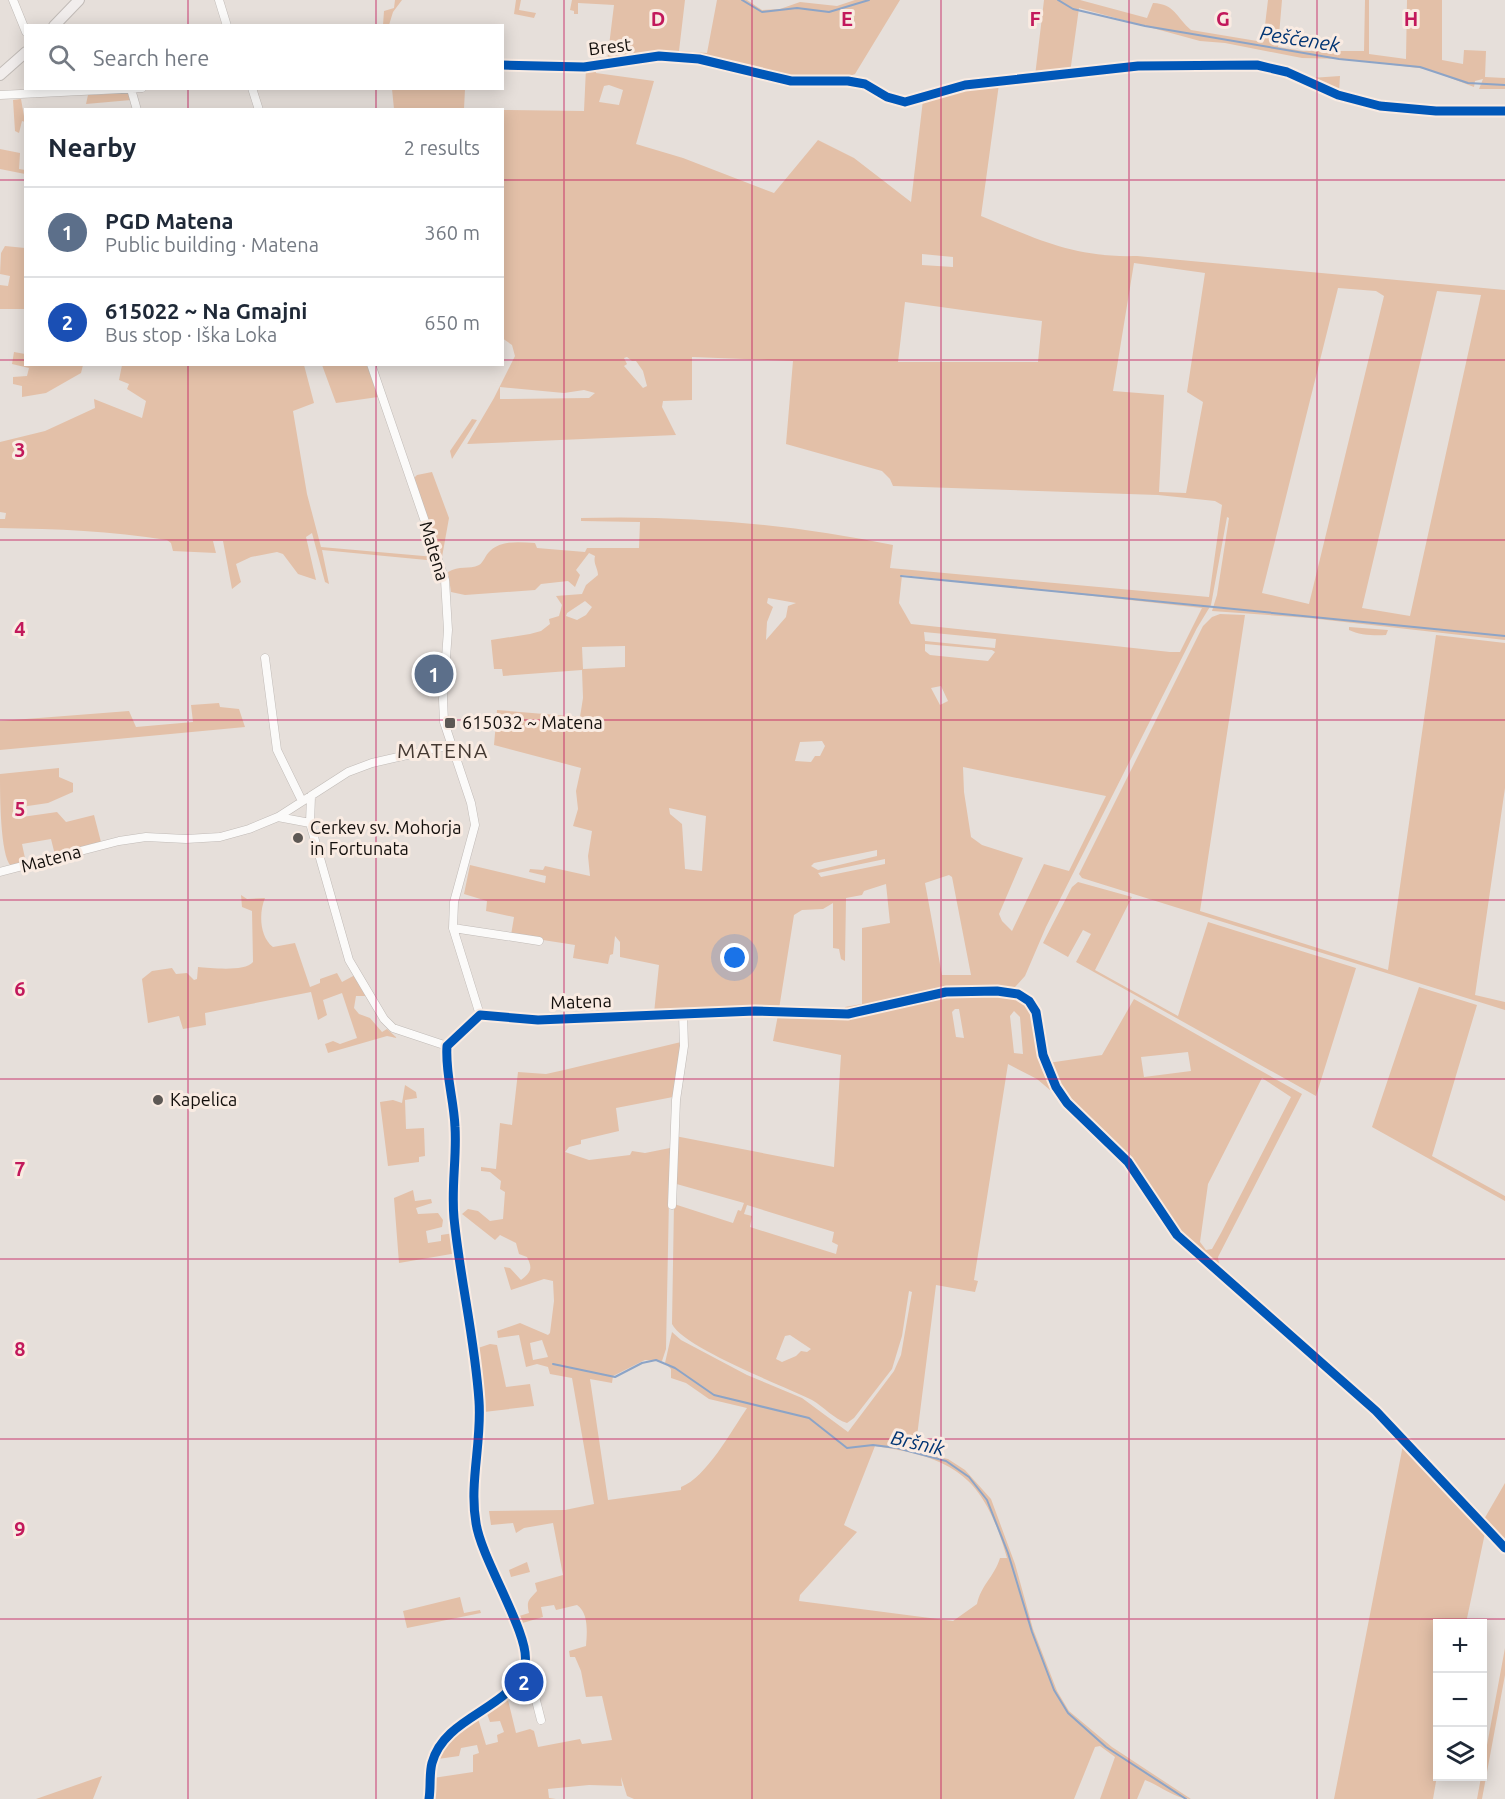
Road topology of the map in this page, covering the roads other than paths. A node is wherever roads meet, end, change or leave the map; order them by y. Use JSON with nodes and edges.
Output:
{"nodes":[{"id":1,"x":13,"y":0,"type":"edge"},
{"id":2,"x":79,"y":0,"type":"edge"},
{"id":3,"x":219,"y":0,"type":"edge"},
{"id":4,"x":56,"y":24,"type":"edge"},
{"id":5,"x":226,"y":24,"type":"edge"},
{"id":6,"x":24,"y":27,"type":"edge"},
{"id":7,"x":24,"y":54,"type":"edge"},
{"id":8,"x":504,"y":65,"type":"edge"},
{"id":9,"x":755,"y":74,"type":"dead end"},
{"id":10,"x":0,"y":75,"type":"edge"},
{"id":11,"x":105,"y":90,"type":"edge"},
{"id":12,"x":131,"y":90,"type":"edge"},
{"id":13,"x":253,"y":90,"type":"edge"},
{"id":14,"x":0,"y":94,"type":"edge"},
{"id":15,"x":136,"y":108,"type":"edge"},
{"id":16,"x":258,"y":108,"type":"edge"},
{"id":17,"x":372,"y":366,"type":"edge"},
{"id":18,"x":265,"y":658,"type":"dead end"},
{"id":19,"x":451,"y":745,"type":"junction"},
{"id":20,"x":311,"y":796,"type":"junction"},
{"id":21,"x":302,"y":801,"type":"junction"},
{"id":22,"x":278,"y":817,"type":"junction"},
{"id":23,"x":310,"y":823,"type":"junction"},
{"id":24,"x":0,"y":872,"type":"edge"},
{"id":25,"x":453,"y":928,"type":"junction"},
{"id":26,"x":538,"y":941,"type":"dead end"},
{"id":27,"x":683,"y":1014,"type":"junction"},
{"id":28,"x":480,"y":1015,"type":"junction"},
{"id":29,"x":447,"y":1046,"type":"junction"},
{"id":30,"x":672,"y":1204,"type":"dead end"},
{"id":31,"x":1505,"y":1548,"type":"edge"},
{"id":32,"x":523,"y":1671,"type":"junction"},
{"id":33,"x":541,"y":1719,"type":"dead end"},
{"id":34,"x":429,"y":1799,"type":"edge"}],
"edges":[{"from":1,"to":6,"type":"street"},
{"from":2,"to":4,"type":"street"},
{"from":3,"to":5,"type":"street"},
{"from":7,"to":10,"type":"street"},
{"from":8,"to":9,"type":"street","name":"Brest"},
{"from":11,"to":14,"type":"street"},
{"from":12,"to":15,"type":"street"},
{"from":13,"to":16,"type":"street"},
{"from":17,"to":19,"type":"street","name":"Matena"},
{"from":18,"to":21,"type":"street"},
{"from":19,"to":20,"type":"street","name":"Matena"},
{"from":19,"to":25,"type":"street","name":"Matena"},
{"from":20,"to":21,"type":"street","name":"Matena"},
{"from":20,"to":23,"type":"street"},
{"from":21,"to":22,"type":"street","name":"Matena"},
{"from":22,"to":23,"type":"street","name":"Matena"},
{"from":22,"to":24,"type":"street","name":"Matena"},
{"from":23,"to":29,"type":"street"},
{"from":25,"to":26,"type":"street"},
{"from":25,"to":28,"type":"street","name":"Matena"},
{"from":27,"to":28,"type":"street","name":"Matena"},
{"from":27,"to":30,"type":"street"},
{"from":27,"to":31,"type":"street","name":"Matena"},
{"from":28,"to":29,"type":"street"},
{"from":29,"to":32,"type":"street"},
{"from":32,"to":33,"type":"street"},
{"from":32,"to":34,"type":"street"}]}
